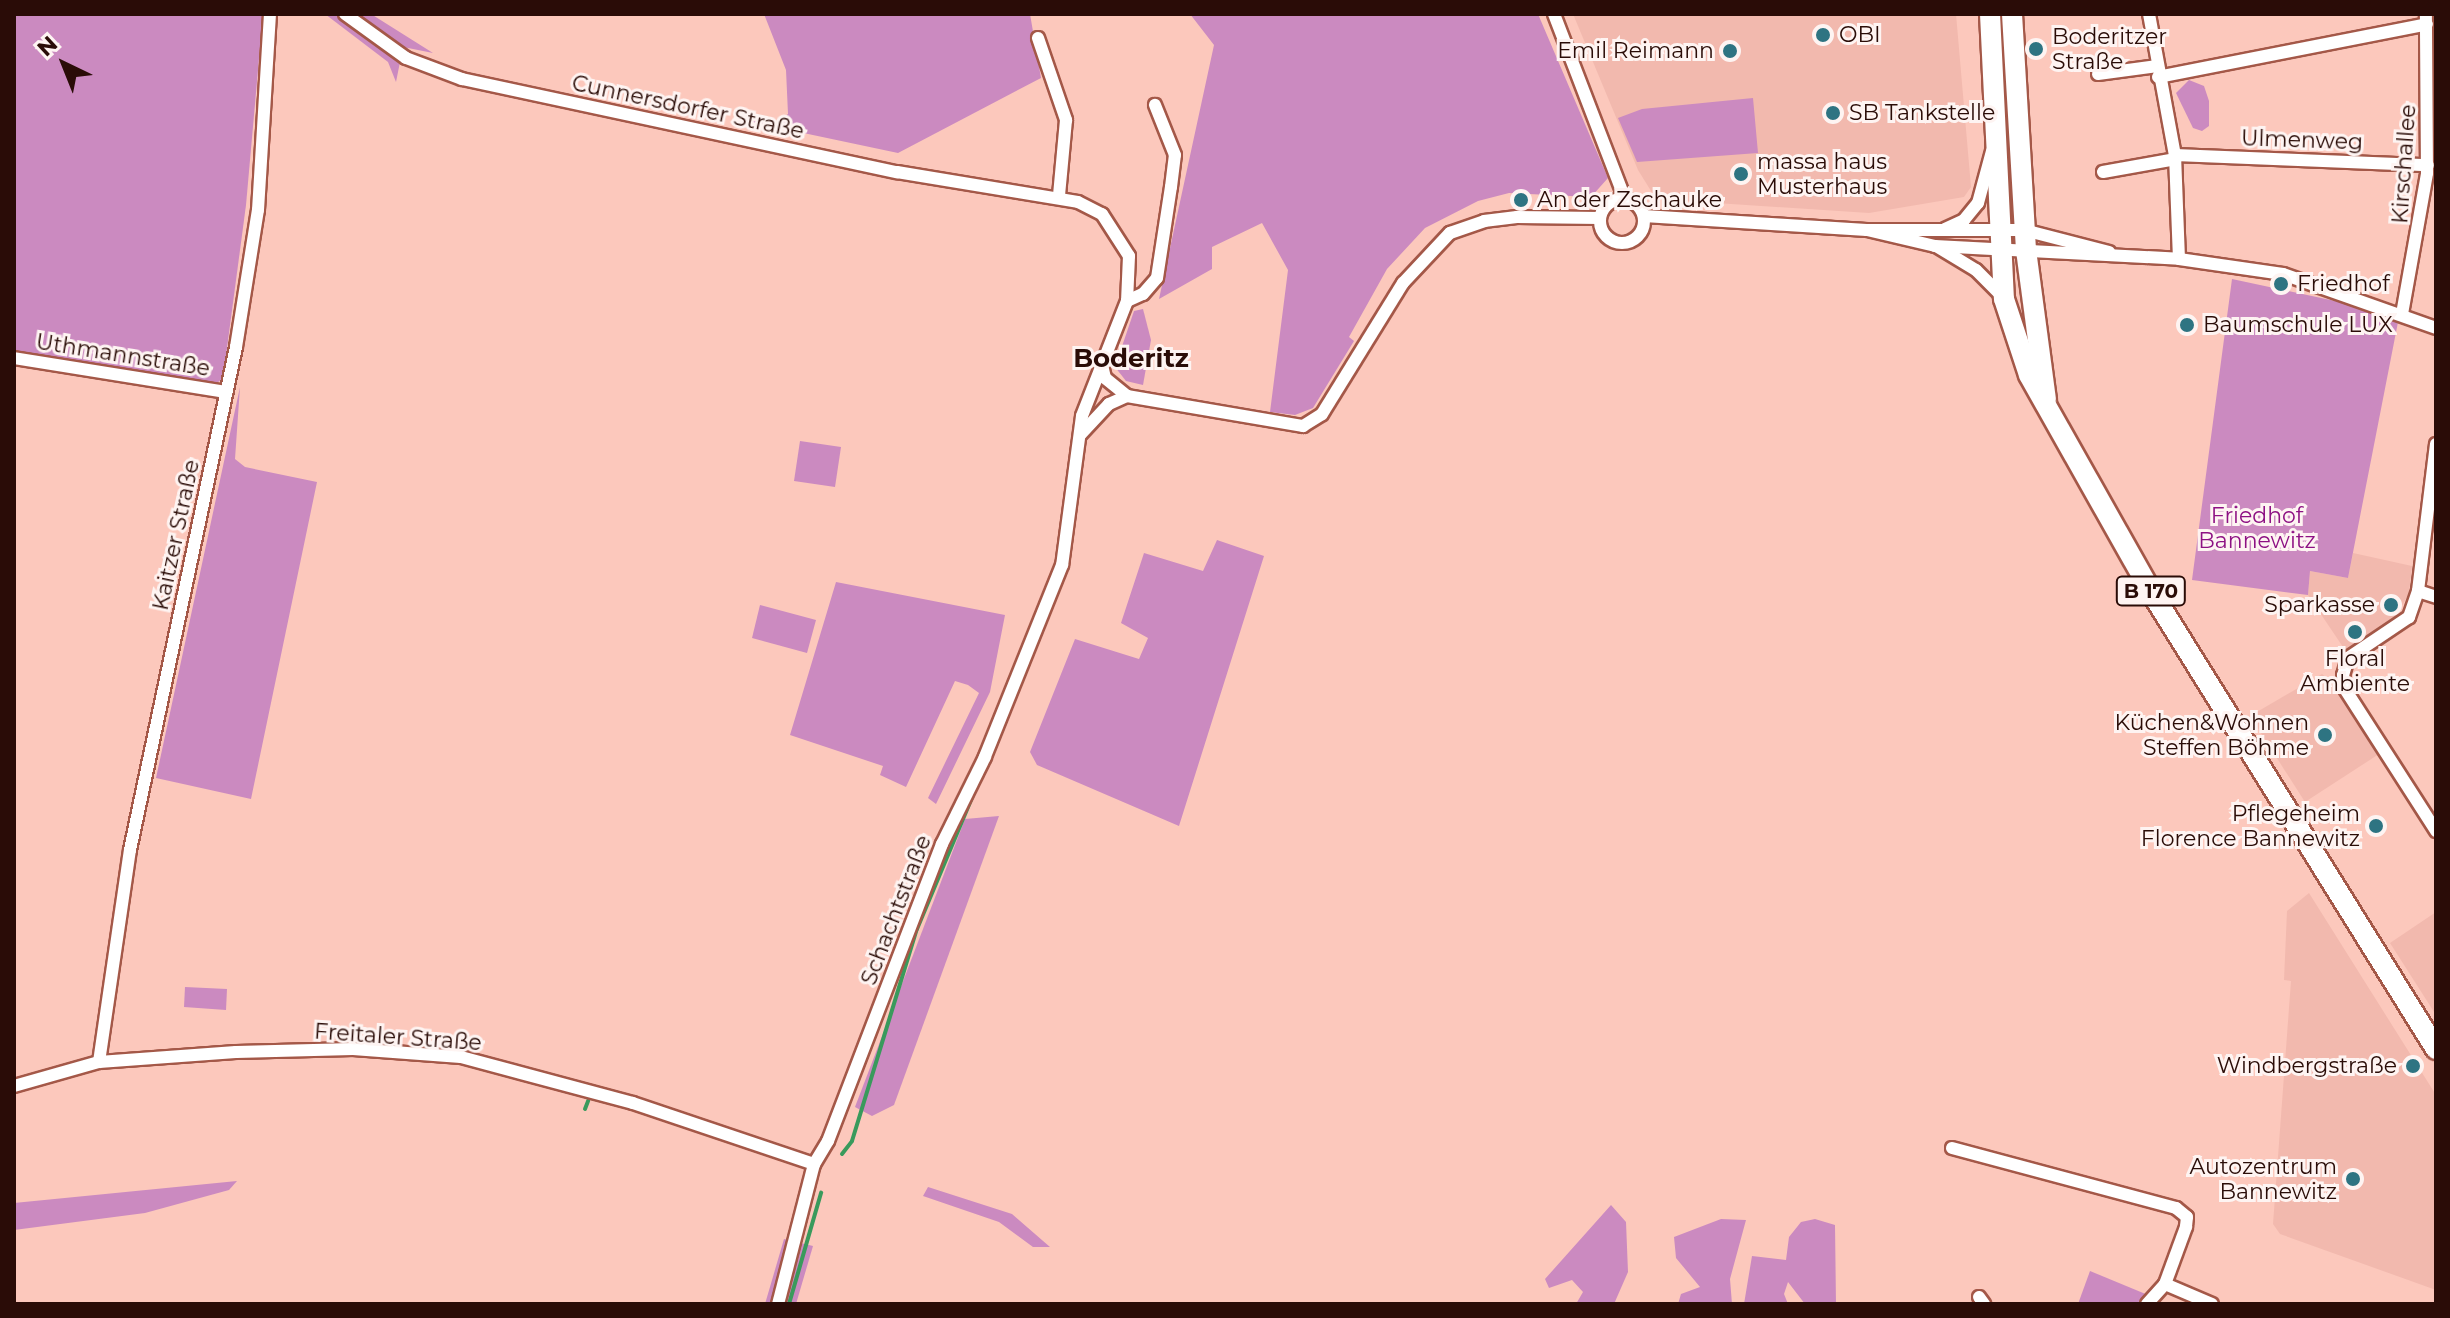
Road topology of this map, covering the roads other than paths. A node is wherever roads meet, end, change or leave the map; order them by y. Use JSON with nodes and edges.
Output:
{"nodes":[{"id":1,"x":270,"y":14,"type":"edge"},
{"id":2,"x":345,"y":14,"type":"edge"},
{"id":3,"x":1554,"y":14,"type":"edge"},
{"id":4,"x":1990,"y":14,"type":"edge"},
{"id":5,"x":2012,"y":14,"type":"edge"},
{"id":6,"x":2149,"y":14,"type":"edge"},
{"id":7,"x":2426,"y":19,"type":"edge"},
{"id":8,"x":1038,"y":38,"type":"dead end"},
{"id":9,"x":2158,"y":72,"type":"junction"},
{"id":10,"x":2098,"y":74,"type":"dead end"},
{"id":11,"x":1155,"y":105,"type":"dead end"},
{"id":12,"x":1994,"y":144,"type":"junction"},
{"id":13,"x":2176,"y":157,"type":"junction"},
{"id":14,"x":2428,"y":165,"type":"junction"},
{"id":15,"x":2103,"y":172,"type":"dead end"},
{"id":16,"x":1059,"y":196,"type":"junction"},
{"id":17,"x":1625,"y":199,"type":"junction"},
{"id":18,"x":1644,"y":216,"type":"junction"},
{"id":19,"x":1600,"y":218,"type":"junction"},
{"id":20,"x":1867,"y":230,"type":"junction"},
{"id":21,"x":1943,"y":230,"type":"junction"},
{"id":22,"x":2025,"y":240,"type":"junction"},
{"id":23,"x":2000,"y":241,"type":"junction"},
{"id":24,"x":1935,"y":246,"type":"junction"},
{"id":25,"x":2116,"y":254,"type":"junction"},
{"id":26,"x":2179,"y":259,"type":"junction"},
{"id":27,"x":2004,"y":299,"type":"junction"},
{"id":28,"x":1127,"y":301,"type":"junction"},
{"id":29,"x":2402,"y":314,"type":"junction"},
{"id":30,"x":2436,"y":328,"type":"edge"},
{"id":31,"x":14,"y":358,"type":"edge"},
{"id":32,"x":1102,"y":365,"type":"junction"},
{"id":33,"x":226,"y":392,"type":"junction"},
{"id":34,"x":1127,"y":396,"type":"junction"},
{"id":35,"x":2046,"y":402,"type":"junction"},
{"id":36,"x":1081,"y":434,"type":"junction"},
{"id":37,"x":2436,"y":444,"type":"edge"},
{"id":38,"x":2418,"y":591,"type":"junction"},
{"id":39,"x":2436,"y":597,"type":"edge"},
{"id":40,"x":2436,"y":831,"type":"edge"},
{"id":41,"x":2436,"y":1049,"type":"edge"},
{"id":42,"x":99,"y":1062,"type":"junction"},
{"id":43,"x":14,"y":1086,"type":"edge"},
{"id":44,"x":1952,"y":1148,"type":"dead end"},
{"id":45,"x":814,"y":1164,"type":"junction"},
{"id":46,"x":2165,"y":1284,"type":"junction"},
{"id":47,"x":778,"y":1304,"type":"edge"},
{"id":48,"x":2147,"y":1304,"type":"edge"},
{"id":49,"x":2212,"y":1304,"type":"edge"}],
"edges":[{"from":1,"to":33,"type":"street","name":"Kaitzer Straße"},
{"from":2,"to":16,"type":"street","name":"Cunnersdorfer Straße"},
{"from":3,"to":17,"type":"street"},
{"from":4,"to":12,"type":"main road","number":"B 170"},
{"from":5,"to":22,"type":"main road","number":"B 170"},
{"from":6,"to":9,"type":"street"},
{"from":7,"to":9,"type":"street"},
{"from":7,"to":14,"type":"street","name":"Kirschallee"},
{"from":8,"to":16,"type":"street"},
{"from":9,"to":10,"type":"street"},
{"from":9,"to":13,"type":"street"},
{"from":11,"to":28,"type":"street"},
{"from":12,"to":21,"type":"street"},
{"from":12,"to":23,"type":"main road","number":"B 170"},
{"from":13,"to":14,"type":"street","name":"Ulmenweg"},
{"from":13,"to":15,"type":"street","name":"Ulmenweg"},
{"from":13,"to":26,"type":"street"},
{"from":14,"to":29,"type":"street","name":"Kirschallee"},
{"from":16,"to":28,"type":"street","name":"Cunnersdorfer Straße"},
{"from":17,"to":18,"type":"street"},
{"from":17,"to":19,"type":"street"},
{"from":18,"to":19,"type":"street"},
{"from":18,"to":20,"type":"street"},
{"from":19,"to":34,"type":"street"},
{"from":20,"to":21,"type":"street"},
{"from":20,"to":24,"type":"street"},
{"from":21,"to":23,"type":"street"},
{"from":22,"to":23,"type":"street"},
{"from":22,"to":23,"type":"street"},
{"from":22,"to":25,"type":"street"},
{"from":22,"to":25,"type":"street"},
{"from":22,"to":35,"type":"main road","number":"B 170"},
{"from":23,"to":24,"type":"street"},
{"from":23,"to":27,"type":"main road","number":"B 170"},
{"from":24,"to":27,"type":"street"},
{"from":25,"to":26,"type":"street"},
{"from":26,"to":29,"type":"street"},
{"from":27,"to":35,"type":"main road","number":"B 170"},
{"from":28,"to":32,"type":"street","name":"Schachtstraße"},
{"from":29,"to":30,"type":"street"},
{"from":31,"to":33,"type":"street","name":"Uthmannstraße"},
{"from":32,"to":34,"type":"street"},
{"from":32,"to":36,"type":"street","name":"Schachtstraße"},
{"from":33,"to":42,"type":"street","name":"Kaitzer Straße"},
{"from":34,"to":36,"type":"street"},
{"from":35,"to":41,"type":"main road","number":"B 170"},
{"from":36,"to":45,"type":"street","name":"Schachtstraße"},
{"from":37,"to":38,"type":"street"},
{"from":38,"to":39,"type":"street"},
{"from":38,"to":40,"type":"street"},
{"from":42,"to":43,"type":"street","name":"Freitaler Straße"},
{"from":42,"to":45,"type":"street","name":"Freitaler Straße"},
{"from":44,"to":46,"type":"street"},
{"from":45,"to":47,"type":"street","name":"Schachtstraße"},
{"from":46,"to":48,"type":"street"},
{"from":46,"to":49,"type":"street"}]}
